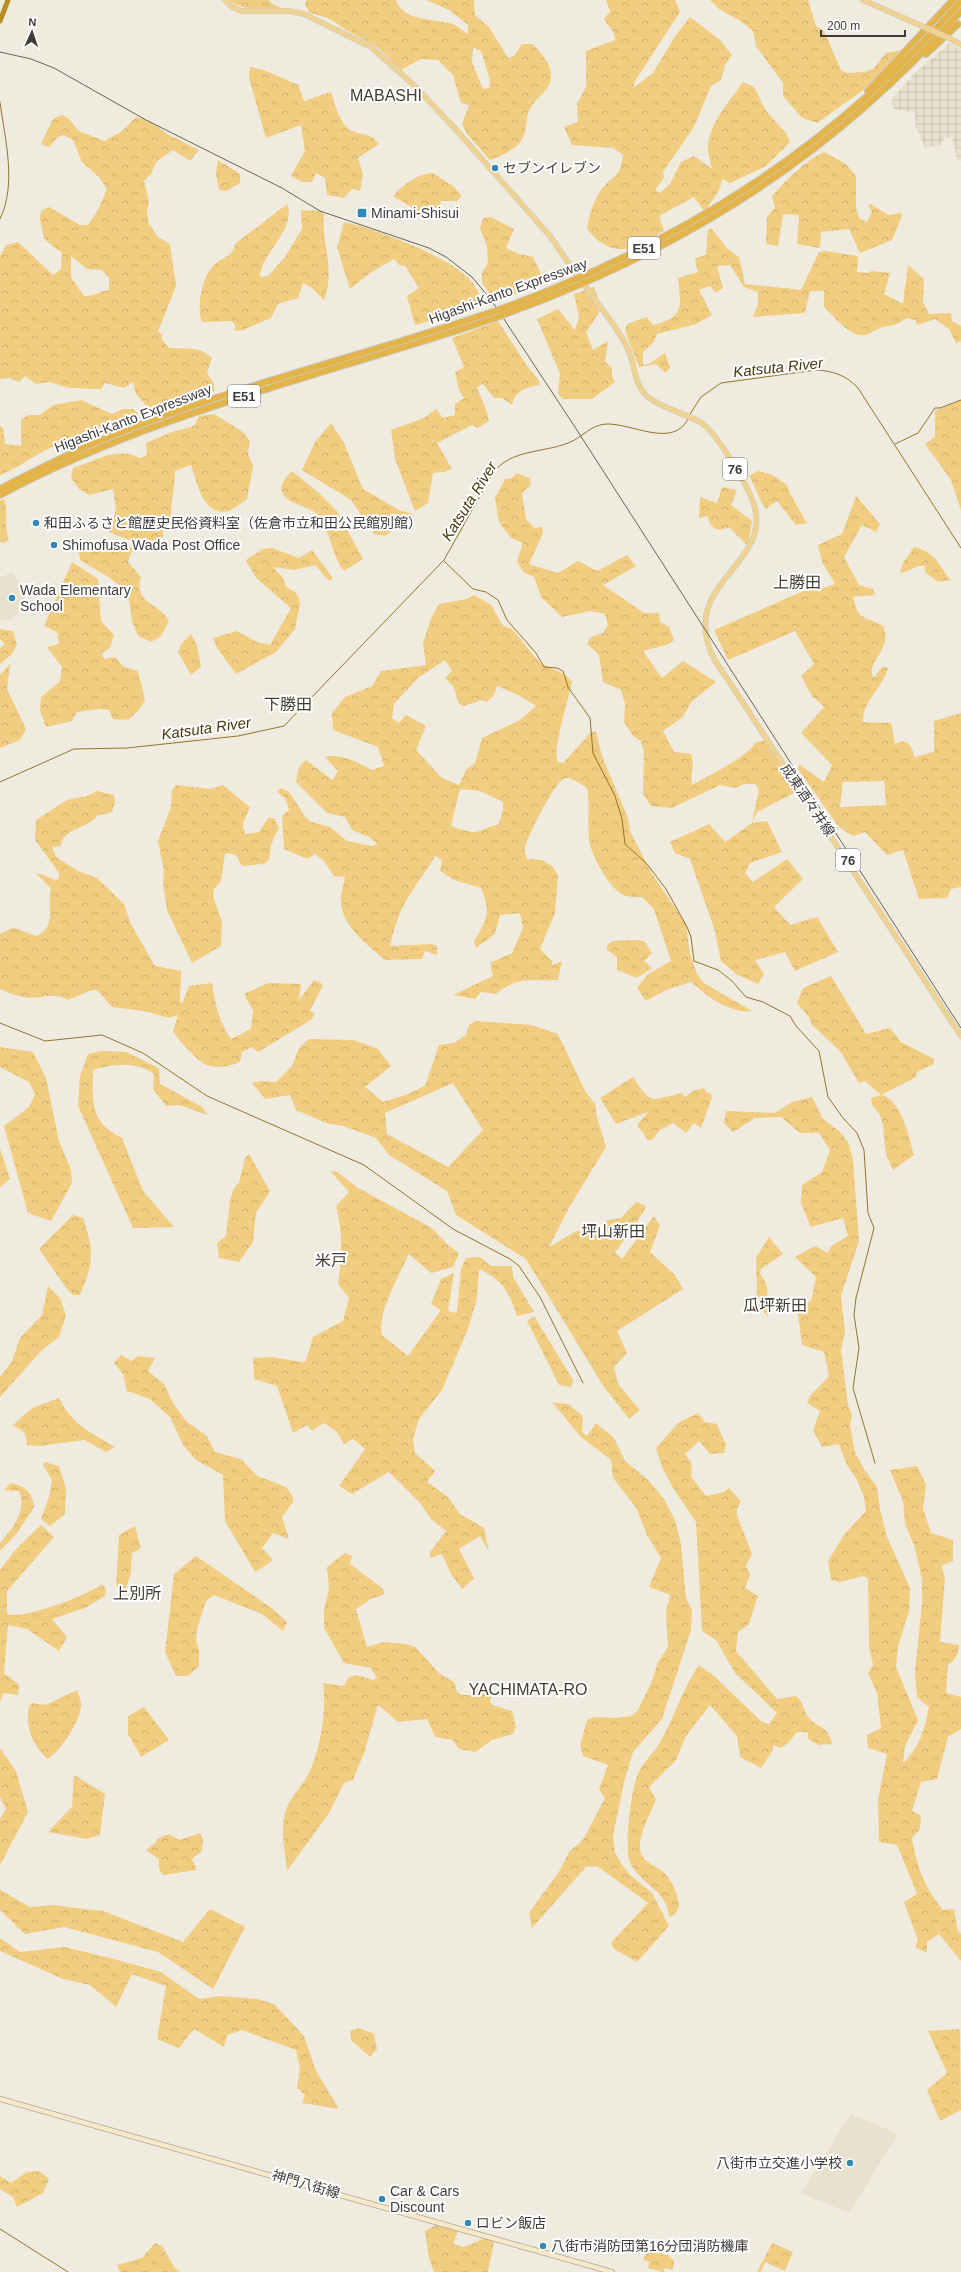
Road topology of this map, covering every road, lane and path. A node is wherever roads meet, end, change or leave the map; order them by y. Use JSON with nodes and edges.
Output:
{"nodes":[{"id":1,"x":225,"y":0,"type":"edge"},
{"id":2,"x":863,"y":0,"type":"edge"},
{"id":3,"x":953,"y":0,"type":"edge"},
{"id":4,"x":961,"y":1,"type":"edge"},
{"id":5,"x":961,"y":11,"type":"edge"},
{"id":6,"x":958,"y":24,"type":"dead end"},
{"id":7,"x":961,"y":45,"type":"edge"},
{"id":8,"x":896,"y":79,"type":"junction"},
{"id":9,"x":845,"y":116,"type":"junction"},
{"id":10,"x":841,"y":123,"type":"junction"},
{"id":11,"x":576,"y":274,"type":"dead end"},
{"id":12,"x":586,"y":288,"type":"dead end"},
{"id":13,"x":494,"y":315,"type":"junction"},
{"id":14,"x":0,"y":489,"type":"edge"},
{"id":15,"x":0,"y":496,"type":"edge"},
{"id":16,"x":961,"y":1036,"type":"edge"},
{"id":17,"x":0,"y":2099,"type":"edge"},
{"id":18,"x":612,"y":2272,"type":"edge"}],
"edges":[{"from":1,"to":11,"type":"main road"},
{"from":2,"to":7,"type":"main road","bridge":true},
{"from":3,"to":9,"type":"highway"},
{"from":4,"to":9,"type":"highway","name":"Higashi-Kanto Expressway","number":"E51"},
{"from":5,"to":8,"type":"highway","name":"Higashi-Kanto Expressway","number":"E51"},
{"from":6,"to":8,"type":"highway"},
{"from":8,"to":10,"type":"highway","name":"Higashi-Kanto Expressway","number":"E51"},
{"from":9,"to":10,"type":"highway","name":"Higashi-Kanto Expressway","number":"E51"},
{"from":10,"to":13,"type":"highway","name":"Higashi-Kanto Expressway","number":"E51","bridge":true},
{"from":12,"to":16,"type":"main road","number":"76"},
{"from":13,"to":14,"type":"highway","name":"Higashi-Kanto Expressway","number":"E51"},
{"from":13,"to":15,"type":"highway","name":"Higashi-Kanto Expressway","number":"E51"},
{"from":17,"to":18,"type":"main road","name":"神門八街線"}]}
